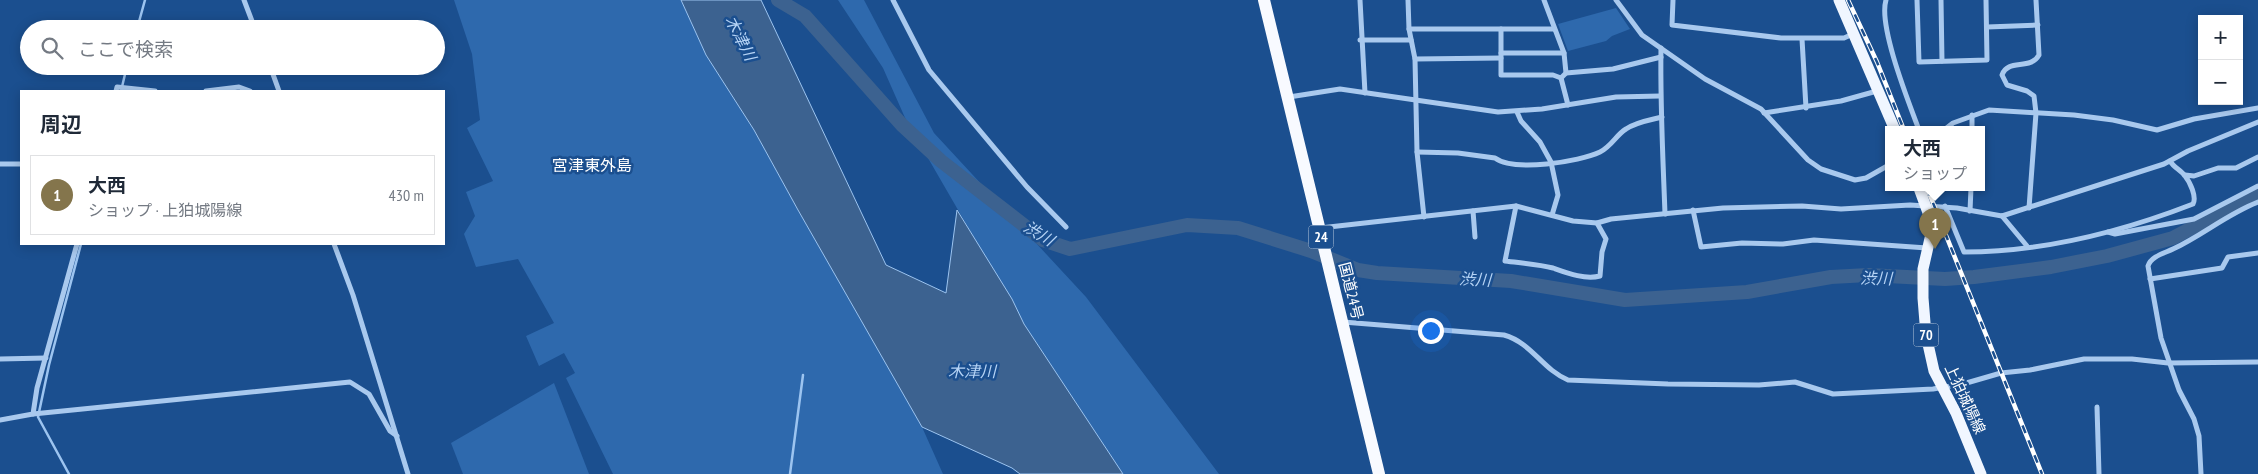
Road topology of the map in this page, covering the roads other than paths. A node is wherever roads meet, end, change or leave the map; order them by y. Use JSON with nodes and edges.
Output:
{"nodes":[{"id":1,"x":244,"y":0,"type":"edge"},
{"id":2,"x":893,"y":0,"type":"edge"},
{"id":3,"x":1264,"y":0,"type":"edge"},
{"id":4,"x":1360,"y":0,"type":"edge"},
{"id":5,"x":1408,"y":0,"type":"edge"},
{"id":6,"x":1544,"y":0,"type":"edge"},
{"id":7,"x":1616,"y":0,"type":"edge"},
{"id":8,"x":1673,"y":0,"type":"edge"},
{"id":9,"x":1839,"y":0,"type":"edge"},
{"id":10,"x":1886,"y":0,"type":"edge"},
{"id":11,"x":1917,"y":0,"type":"edge"},
{"id":12,"x":1941,"y":0,"type":"edge"},
{"id":13,"x":1986,"y":0,"type":"edge"},
{"id":14,"x":2036,"y":0,"type":"edge"},
{"id":15,"x":252,"y":20,"type":"edge"},
{"id":16,"x":2038,"y":25,"type":"junction"},
{"id":17,"x":1986,"y":27,"type":"junction"},
{"id":18,"x":1409,"y":29,"type":"junction"},
{"id":19,"x":1502,"y":29,"type":"junction"},
{"id":20,"x":1554,"y":29,"type":"junction"},
{"id":21,"x":1854,"y":34,"type":"junction"},
{"id":22,"x":1802,"y":39,"type":"junction"},
{"id":23,"x":1360,"y":40,"type":"junction"},
{"id":24,"x":1411,"y":40,"type":"junction"},
{"id":25,"x":1661,"y":48,"type":"junction"},
{"id":26,"x":1564,"y":52,"type":"junction"},
{"id":27,"x":1501,"y":56,"type":"junction"},
{"id":28,"x":1661,"y":57,"type":"junction"},
{"id":29,"x":1416,"y":59,"type":"junction"},
{"id":30,"x":1942,"y":61,"type":"junction"},
{"id":31,"x":1566,"y":73,"type":"junction"},
{"id":32,"x":273,"y":75,"type":"edge"},
{"id":33,"x":1561,"y":78,"type":"junction"},
{"id":34,"x":116,"y":90,"type":"edge"},
{"id":35,"x":146,"y":90,"type":"edge"},
{"id":36,"x":214,"y":90,"type":"edge"},
{"id":37,"x":247,"y":90,"type":"edge"},
{"id":38,"x":279,"y":90,"type":"edge"},
{"id":39,"x":1878,"y":90,"type":"junction"},
{"id":40,"x":1365,"y":93,"type":"junction"},
{"id":41,"x":1660,"y":96,"type":"junction"},
{"id":42,"x":1287,"y":97,"type":"junction"},
{"id":43,"x":1417,"y":100,"type":"junction"},
{"id":44,"x":1568,"y":106,"type":"junction"},
{"id":45,"x":1806,"y":108,"type":"junction"},
{"id":46,"x":2258,"y":108,"type":"edge"},
{"id":47,"x":1518,"y":112,"type":"junction"},
{"id":48,"x":1764,"y":113,"type":"junction"},
{"id":49,"x":2036,"y":113,"type":"junction"},
{"id":50,"x":1972,"y":115,"type":"junction"},
{"id":51,"x":1662,"y":117,"type":"junction"},
{"id":52,"x":2258,"y":122,"type":"edge"},
{"id":53,"x":1893,"y":126,"type":"edge"},
{"id":54,"x":1918,"y":126,"type":"edge"},
{"id":55,"x":1950,"y":126,"type":"edge"},
{"id":56,"x":1972,"y":126,"type":"edge"},
{"id":57,"x":1417,"y":152,"type":"junction"},
{"id":58,"x":2258,"y":158,"type":"edge"},
{"id":59,"x":2170,"y":161,"type":"junction"},
{"id":60,"x":1551,"y":162,"type":"junction"},
{"id":61,"x":0,"y":164,"type":"edge"},
{"id":62,"x":20,"y":164,"type":"edge"},
{"id":63,"x":1885,"y":167,"type":"edge"},
{"id":64,"x":2185,"y":175,"type":"junction"},
{"id":65,"x":2258,"y":186,"type":"edge"},
{"id":66,"x":1920,"y":191,"type":"edge"},
{"id":67,"x":1971,"y":191,"type":"edge"},
{"id":68,"x":2258,"y":202,"type":"edge"},
{"id":69,"x":1516,"y":206,"type":"junction"},
{"id":70,"x":1927,"y":206,"type":"junction"},
{"id":71,"x":1945,"y":206,"type":"junction"},
{"id":72,"x":2029,"y":208,"type":"junction"},
{"id":73,"x":1693,"y":210,"type":"junction"},
{"id":74,"x":1473,"y":211,"type":"junction"},
{"id":75,"x":1970,"y":211,"type":"junction"},
{"id":76,"x":2207,"y":213,"type":"junction"},
{"id":77,"x":1665,"y":214,"type":"junction"},
{"id":78,"x":1552,"y":215,"type":"junction"},
{"id":79,"x":2002,"y":216,"type":"junction"},
{"id":80,"x":1424,"y":217,"type":"junction"},
{"id":81,"x":1597,"y":223,"type":"junction"},
{"id":82,"x":2214,"y":224,"type":"junction"},
{"id":83,"x":1066,"y":227,"type":"dead end"},
{"id":84,"x":1319,"y":228,"type":"junction"},
{"id":85,"x":2107,"y":232,"type":"junction"},
{"id":86,"x":1474,"y":237,"type":"dead end"},
{"id":87,"x":77,"y":245,"type":"edge"},
{"id":88,"x":334,"y":245,"type":"edge"},
{"id":89,"x":2027,"y":246,"type":"junction"},
{"id":90,"x":1928,"y":248,"type":"junction"},
{"id":91,"x":2258,"y":253,"type":"edge"},
{"id":92,"x":2150,"y":279,"type":"junction"},
{"id":93,"x":1343,"y":322,"type":"junction"},
{"id":94,"x":46,"y":358,"type":"junction"},
{"id":95,"x":0,"y":359,"type":"edge"},
{"id":96,"x":2168,"y":362,"type":"junction"},
{"id":97,"x":2258,"y":362,"type":"edge"},
{"id":98,"x":1942,"y":387,"type":"junction"},
{"id":99,"x":2097,"y":407,"type":"dead end"},
{"id":100,"x":33,"y":414,"type":"junction"},
{"id":101,"x":0,"y":420,"type":"edge"},
{"id":102,"x":397,"y":436,"type":"junction"},
{"id":103,"x":408,"y":474,"type":"edge"},
{"id":104,"x":1378,"y":474,"type":"edge"},
{"id":105,"x":1981,"y":474,"type":"edge"},
{"id":106,"x":2099,"y":474,"type":"edge"},
{"id":107,"x":2201,"y":474,"type":"edge"}],
"edges":[{"from":1,"to":15,"type":"street"},
{"from":2,"to":83,"type":"street"},
{"from":3,"to":42,"type":"highway","name":"国道24号","number":"24"},
{"from":4,"to":23,"type":"street"},
{"from":5,"to":18,"type":"street"},
{"from":6,"to":20,"type":"street"},
{"from":7,"to":25,"type":"street"},
{"from":8,"to":22,"type":"street"},
{"from":9,"to":21,"type":"main road"},
{"from":10,"to":54,"type":"street"},
{"from":11,"to":30,"type":"street"},
{"from":12,"to":30,"type":"street"},
{"from":13,"to":17,"type":"street"},
{"from":14,"to":16,"type":"street"},
{"from":16,"to":17,"type":"street"},
{"from":16,"to":49,"type":"street"},
{"from":17,"to":30,"type":"street"},
{"from":18,"to":19,"type":"street"},
{"from":18,"to":24,"type":"street"},
{"from":19,"to":20,"type":"street"},
{"from":19,"to":27,"type":"street"},
{"from":20,"to":26,"type":"street"},
{"from":21,"to":22,"type":"street"},
{"from":21,"to":39,"type":"main road"},
{"from":22,"to":45,"type":"street"},
{"from":23,"to":24,"type":"street"},
{"from":23,"to":40,"type":"street"},
{"from":24,"to":29,"type":"street"},
{"from":25,"to":28,"type":"street"},
{"from":25,"to":48,"type":"street"},
{"from":26,"to":27,"type":"street"},
{"from":26,"to":31,"type":"street"},
{"from":27,"to":29,"type":"street"},
{"from":27,"to":33,"type":"street"},
{"from":28,"to":31,"type":"street"},
{"from":28,"to":41,"type":"street"},
{"from":29,"to":43,"type":"street"},
{"from":31,"to":33,"type":"street"},
{"from":32,"to":38,"type":"street"},
{"from":33,"to":44,"type":"street"},
{"from":34,"to":35,"type":"street"},
{"from":36,"to":37,"type":"street"},
{"from":39,"to":45,"type":"street"},
{"from":39,"to":53,"type":"main road"},
{"from":40,"to":42,"type":"street"},
{"from":40,"to":43,"type":"street"},
{"from":41,"to":44,"type":"street"},
{"from":41,"to":51,"type":"street"},
{"from":42,"to":84,"type":"highway","name":"国道24号","number":"24"},
{"from":43,"to":47,"type":"street"},
{"from":43,"to":57,"type":"street"},
{"from":44,"to":47,"type":"street"},
{"from":45,"to":48,"type":"street"},
{"from":46,"to":49,"type":"street"},
{"from":47,"to":60,"type":"street"},
{"from":48,"to":63,"type":"street"},
{"from":49,"to":50,"type":"street"},
{"from":49,"to":72,"type":"street"},
{"from":50,"to":55,"type":"street"},
{"from":50,"to":56,"type":"street"},
{"from":51,"to":60,"type":"street"},
{"from":51,"to":77,"type":"street"},
{"from":52,"to":59,"type":"street"},
{"from":57,"to":60,"type":"street"},
{"from":57,"to":80,"type":"street"},
{"from":58,"to":64,"type":"street"},
{"from":59,"to":64,"type":"street"},
{"from":59,"to":72,"type":"street"},
{"from":60,"to":78,"type":"street"},
{"from":61,"to":62,"type":"street"},
{"from":64,"to":85,"type":"street"},
{"from":65,"to":76,"type":"street"},
{"from":66,"to":70,"type":"main road","name":"上狛城陽線","number":"70"},
{"from":67,"to":75,"type":"street"},
{"from":68,"to":82,"type":"street"},
{"from":69,"to":74,"type":"street"},
{"from":69,"to":78,"type":"street"},
{"from":69,"to":81,"type":"street"},
{"from":70,"to":71,"type":"street"},
{"from":70,"to":73,"type":"street"},
{"from":70,"to":90,"type":"main road","name":"上狛城陽線","number":"70"},
{"from":71,"to":75,"type":"street"},
{"from":71,"to":89,"type":"street"},
{"from":72,"to":79,"type":"street"},
{"from":73,"to":77,"type":"street"},
{"from":73,"to":90,"type":"street"},
{"from":74,"to":80,"type":"street"},
{"from":74,"to":86,"type":"street"},
{"from":75,"to":79,"type":"street"},
{"from":76,"to":82,"type":"street"},
{"from":76,"to":85,"type":"street"},
{"from":77,"to":81,"type":"street"},
{"from":78,"to":81,"type":"street"},
{"from":79,"to":89,"type":"street"},
{"from":80,"to":84,"type":"street"},
{"from":82,"to":92,"type":"street"},
{"from":84,"to":93,"type":"highway","name":"国道24号","number":"24"},
{"from":85,"to":89,"type":"street"},
{"from":87,"to":94,"type":"street"},
{"from":88,"to":102,"type":"street"},
{"from":90,"to":98,"type":"main road","name":"上狛城陽線","number":"70"},
{"from":91,"to":92,"type":"street"},
{"from":92,"to":96,"type":"street"},
{"from":93,"to":98,"type":"street"},
{"from":93,"to":104,"type":"highway","name":"国道24号","number":"24"},
{"from":94,"to":95,"type":"street"},
{"from":94,"to":100,"type":"street"},
{"from":96,"to":97,"type":"street"},
{"from":96,"to":98,"type":"street"},
{"from":96,"to":107,"type":"street"},
{"from":98,"to":105,"type":"main road","name":"上狛城陽線","number":"70"},
{"from":99,"to":106,"type":"street"},
{"from":100,"to":101,"type":"street"},
{"from":100,"to":102,"type":"street"},
{"from":102,"to":103,"type":"street"}]}
